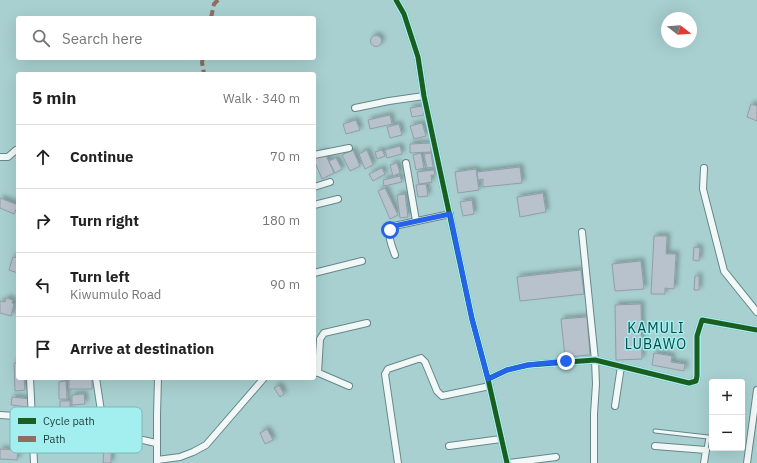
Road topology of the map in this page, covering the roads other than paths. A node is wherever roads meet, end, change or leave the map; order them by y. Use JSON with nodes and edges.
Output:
{"nodes":[{"id":1,"x":396,"y":0,"type":"edge"},
{"id":2,"x":424,"y":96,"type":"junction"},
{"id":3,"x":355,"y":108,"type":"dead end"},
{"id":4,"x":349,"y":148,"type":"dead end"},
{"id":5,"x":16,"y":150,"type":"dead end"},
{"id":6,"x":316,"y":155,"type":"edge"},
{"id":7,"x":0,"y":157,"type":"edge"},
{"id":8,"x":406,"y":163,"type":"dead end"},
{"id":9,"x":704,"y":168,"type":"dead end"},
{"id":10,"x":330,"y":182,"type":"dead end"},
{"id":11,"x":316,"y":186,"type":"edge"},
{"id":12,"x":338,"y":199,"type":"dead end"},
{"id":13,"x":316,"y":204,"type":"edge"},
{"id":14,"x":450,"y":214,"type":"junction"},
{"id":15,"x":416,"y":221,"type":"junction"},
{"id":16,"x":582,"y":232,"type":"dead end"},
{"id":17,"x":395,"y":255,"type":"dead end"},
{"id":18,"x":362,"y":261,"type":"dead end"},
{"id":19,"x":316,"y":272,"type":"edge"},
{"id":20,"x":757,"y":312,"type":"edge"},
{"id":21,"x":367,"y":322,"type":"dead end"},
{"id":22,"x":757,"y":330,"type":"edge"},
{"id":23,"x":595,"y":360,"type":"junction"},
{"id":24,"x":621,"y":366,"type":"junction"},
{"id":25,"x":316,"y":372,"type":"edge"},
{"id":26,"x":30,"y":380,"type":"edge"},
{"id":27,"x":96,"y":380,"type":"edge"},
{"id":28,"x":158,"y":380,"type":"edge"},
{"id":29,"x":262,"y":380,"type":"edge"},
{"id":30,"x":489,"y":382,"type":"junction"},
{"id":31,"x":349,"y":386,"type":"dead end"},
{"id":32,"x":757,"y":390,"type":"edge"},
{"id":33,"x":615,"y":406,"type":"dead end"},
{"id":34,"x":31,"y":407,"type":"edge"},
{"id":35,"x":100,"y":407,"type":"edge"},
{"id":36,"x":0,"y":415,"type":"edge"},
{"id":37,"x":10,"y":416,"type":"edge"},
{"id":38,"x":655,"y":432,"type":"dead end"},
{"id":39,"x":501,"y":439,"type":"junction"},
{"id":40,"x":142,"y":440,"type":"edge"},
{"id":41,"x":156,"y":443,"type":"junction"},
{"id":42,"x":749,"y":445,"type":"junction"},
{"id":43,"x":757,"y":445,"type":"edge"},
{"id":44,"x":449,"y":446,"type":"dead end"},
{"id":45,"x":655,"y":446,"type":"dead end"},
{"id":46,"x":706,"y":450,"type":"junction"},
{"id":47,"x":33,"y":453,"type":"edge"},
{"id":48,"x":556,"y":457,"type":"dead end"},
{"id":49,"x":157,"y":462,"type":"edge"},
{"id":50,"x":34,"y":463,"type":"edge"},
{"id":51,"x":398,"y":463,"type":"edge"},
{"id":52,"x":508,"y":463,"type":"edge"},
{"id":53,"x":594,"y":463,"type":"edge"},
{"id":54,"x":704,"y":463,"type":"edge"},
{"id":55,"x":747,"y":463,"type":"edge"}],
"edges":[{"from":1,"to":2,"type":"street"},
{"from":2,"to":3,"type":"street"},
{"from":2,"to":14,"type":"street"},
{"from":4,"to":6,"type":"street"},
{"from":5,"to":7,"type":"street"},
{"from":8,"to":15,"type":"street"},
{"from":9,"to":20,"type":"street"},
{"from":10,"to":11,"type":"street"},
{"from":12,"to":13,"type":"street"},
{"from":14,"to":15,"type":"street"},
{"from":14,"to":30,"type":"street"},
{"from":15,"to":17,"type":"street"},
{"from":16,"to":23,"type":"street"},
{"from":18,"to":19,"type":"street"},
{"from":21,"to":25,"type":"street"},
{"from":22,"to":24,"type":"street"},
{"from":23,"to":24,"type":"street"},
{"from":23,"to":30,"type":"street"},
{"from":23,"to":53,"type":"street"},
{"from":24,"to":33,"type":"street"},
{"from":25,"to":31,"type":"street"},
{"from":26,"to":34,"type":"street"},
{"from":27,"to":35,"type":"street"},
{"from":28,"to":41,"type":"street"},
{"from":29,"to":49,"type":"street"},
{"from":30,"to":39,"type":"street"},
{"from":30,"to":51,"type":"street"},
{"from":32,"to":42,"type":"street"},
{"from":36,"to":37,"type":"street"},
{"from":38,"to":46,"type":"lane"},
{"from":39,"to":44,"type":"street"},
{"from":39,"to":52,"type":"street"},
{"from":40,"to":41,"type":"street"},
{"from":41,"to":49,"type":"street"},
{"from":42,"to":43,"type":"street"},
{"from":42,"to":55,"type":"street"},
{"from":45,"to":46,"type":"street"},
{"from":46,"to":54,"type":"street"},
{"from":47,"to":50,"type":"street"},
{"from":48,"to":52,"type":"street"}]}
